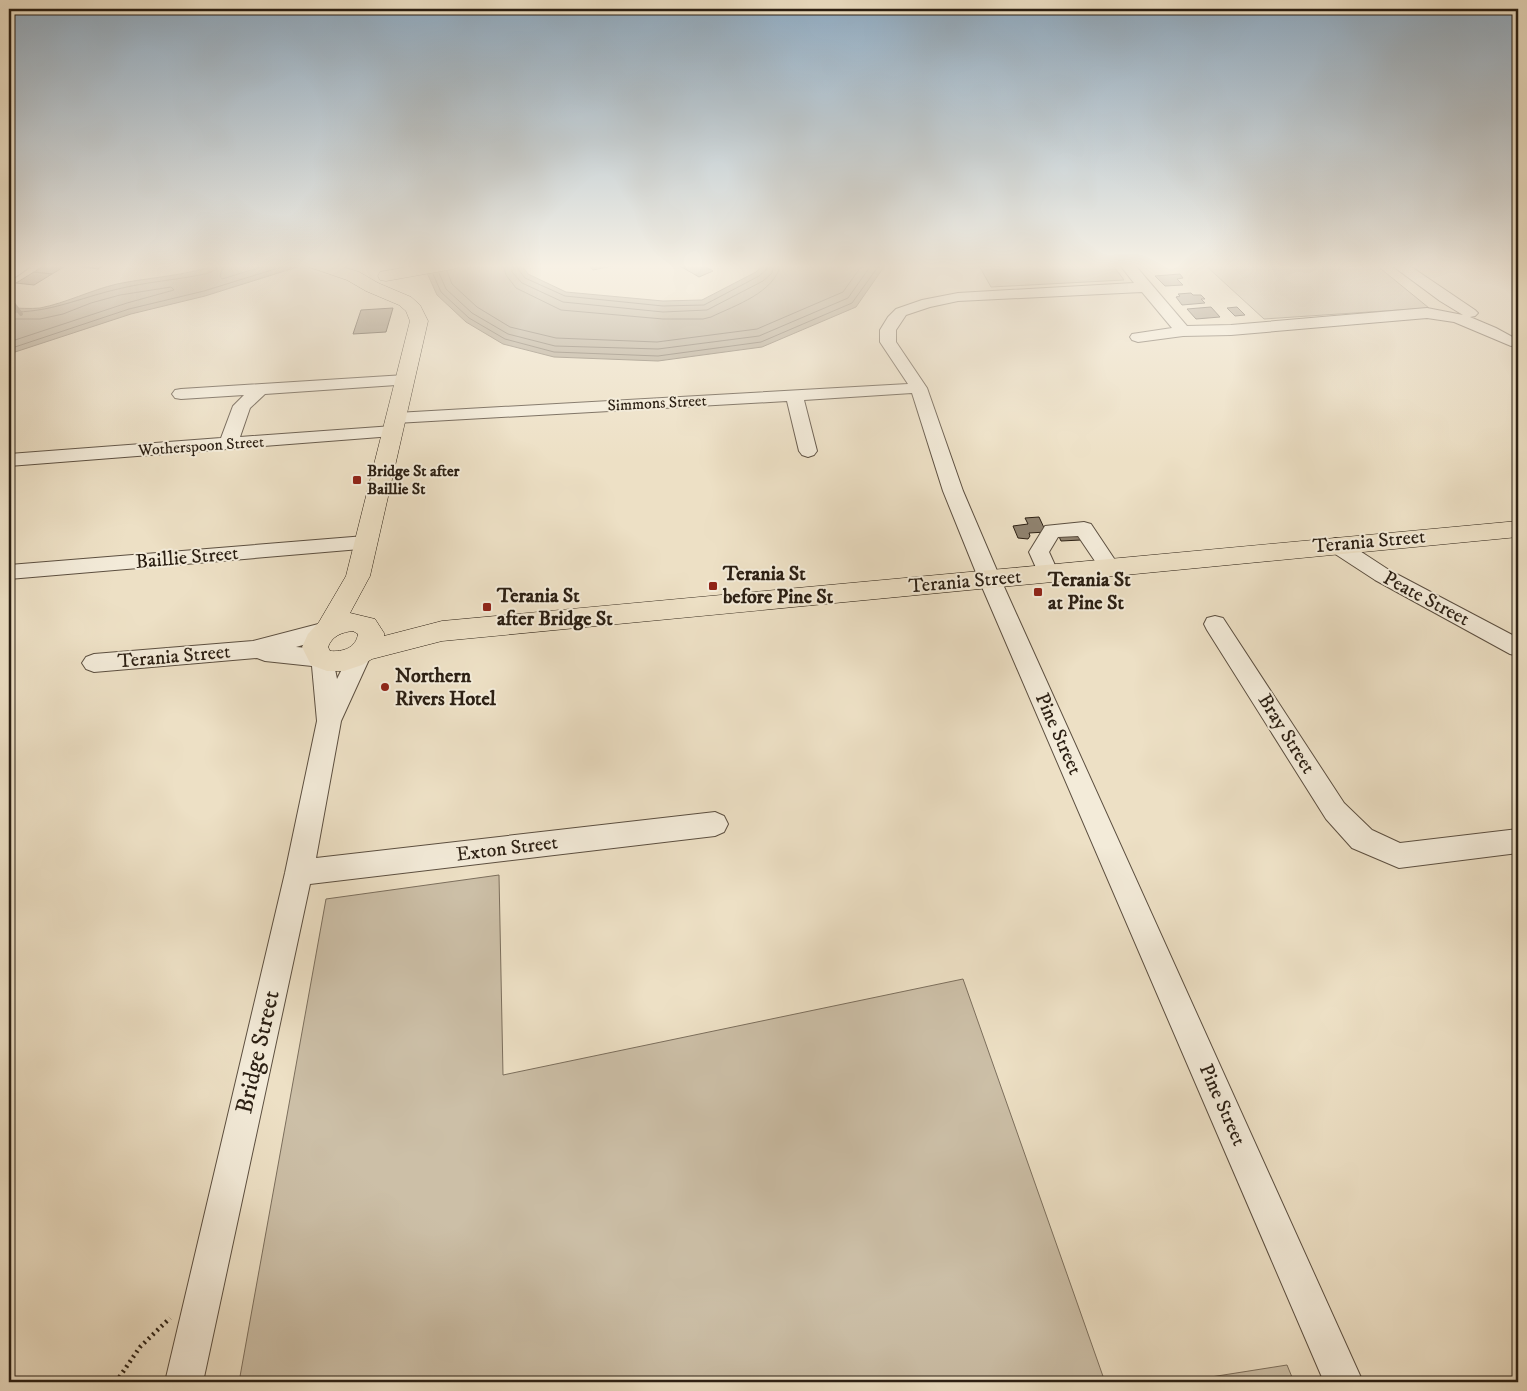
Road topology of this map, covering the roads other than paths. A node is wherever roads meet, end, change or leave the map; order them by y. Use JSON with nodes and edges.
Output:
{"nodes":[{"id":1,"x":417,"y":329,"type":"edge"},
{"id":2,"x":889,"y":329,"type":"edge"},
{"id":3,"x":1244,"y":329,"type":"edge"},
{"id":4,"x":1484,"y":329,"type":"edge"},
{"id":5,"x":1493,"y":329,"type":"edge"},
{"id":6,"x":1183,"y":331,"type":"joint"},
{"id":7,"x":1138,"y":337,"type":"dead end"},
{"id":8,"x":1515,"y":344,"type":"edge"},
{"id":9,"x":405,"y":380,"type":"junction"},
{"id":10,"x":919,"y":388,"type":"junction"},
{"id":11,"x":260,"y":389,"type":"junction"},
{"id":12,"x":182,"y":394,"type":"dead end"},
{"id":13,"x":794,"y":395,"type":"junction"},
{"id":14,"x":394,"y":425,"type":"junction"},
{"id":15,"x":228,"y":444,"type":"junction"},
{"id":16,"x":808,"y":451,"type":"dead end"},
{"id":17,"x":9,"y":460,"type":"edge"},
{"id":18,"x":1508,"y":530,"type":"edge"},
{"id":19,"x":365,"y":543,"type":"junction"},
{"id":20,"x":1336,"y":545,"type":"junction"},
{"id":21,"x":1110,"y":568,"type":"junction"},
{"id":22,"x":9,"y":572,"type":"edge"},
{"id":23,"x":1048,"y":574,"type":"junction"},
{"id":24,"x":358,"y":576,"type":"junction"},
{"id":25,"x":990,"y":580,"type":"junction"},
{"id":26,"x":1216,"y":624,"type":"dead end"},
{"id":27,"x":327,"y":629,"type":"junction"},
{"id":28,"x":364,"y":639,"type":"junction"},
{"id":29,"x":1518,"y":648,"type":"edge"},
{"id":30,"x":253,"y":650,"type":"junction"},
{"id":31,"x":321,"y":658,"type":"junction"},
{"id":32,"x":94,"y":663,"type":"dead end"},
{"id":33,"x":329,"y":721,"type":"junction"},
{"id":34,"x":715,"y":824,"type":"dead end"},
{"id":35,"x":1514,"y":847,"type":"edge"},
{"id":36,"x":299,"y":873,"type":"junction"},
{"id":37,"x":184,"y":1382,"type":"edge"},
{"id":38,"x":1344,"y":1382,"type":"edge"}],
"edges":[{"from":1,"to":9,"type":"main road"},
{"from":2,"to":10,"type":"street","name":"Pine Street"},
{"from":3,"to":6,"type":"street"},
{"from":4,"to":8,"type":"street"},
{"from":5,"to":8,"type":"street"},
{"from":6,"to":7,"type":"street"},
{"from":9,"to":11,"type":"street"},
{"from":9,"to":14,"type":"main road"},
{"from":10,"to":13,"type":"street","name":"Simmons Street"},
{"from":10,"to":25,"type":"street","name":"Pine Street"},
{"from":11,"to":12,"type":"street"},
{"from":11,"to":15,"type":"street"},
{"from":13,"to":14,"type":"street","name":"Simmons Street"},
{"from":13,"to":16,"type":"street"},
{"from":14,"to":15,"type":"street","name":"Wotherspoon Street"},
{"from":14,"to":19,"type":"main road"},
{"from":15,"to":17,"type":"street","name":"Wotherspoon Street"},
{"from":18,"to":20,"type":"main road","name":"Terania Street"},
{"from":19,"to":22,"type":"street","name":"Baillie Street"},
{"from":19,"to":24,"type":"main road"},
{"from":20,"to":21,"type":"main road","name":"Terania Street"},
{"from":20,"to":29,"type":"street","name":"Peate Street"},
{"from":21,"to":23,"type":"main road","name":"Terania Street"},
{"from":21,"to":23,"type":"street"},
{"from":23,"to":25,"type":"main road","name":"Terania Street"},
{"from":24,"to":27,"type":"main road"},
{"from":24,"to":28,"type":"main road"},
{"from":25,"to":28,"type":"main road","name":"Terania Street"},
{"from":25,"to":38,"type":"street","name":"Pine Street"},
{"from":26,"to":35,"type":"street","name":"Bray Street"},
{"from":27,"to":28,"type":"main road"},
{"from":27,"to":30,"type":"street","name":"Terania Street"},
{"from":27,"to":31,"type":"main road"},
{"from":28,"to":31,"type":"main road"},
{"from":28,"to":33,"type":"street","name":"Bridge Street"},
{"from":30,"to":31,"type":"street","name":"Terania Street"},
{"from":30,"to":32,"type":"street","name":"Terania Street"},
{"from":31,"to":33,"type":"street","name":"Bridge Street"},
{"from":33,"to":36,"type":"street","name":"Bridge Street"},
{"from":34,"to":36,"type":"street","name":"Exton Street"},
{"from":36,"to":37,"type":"street","name":"Bridge Street"}]}
